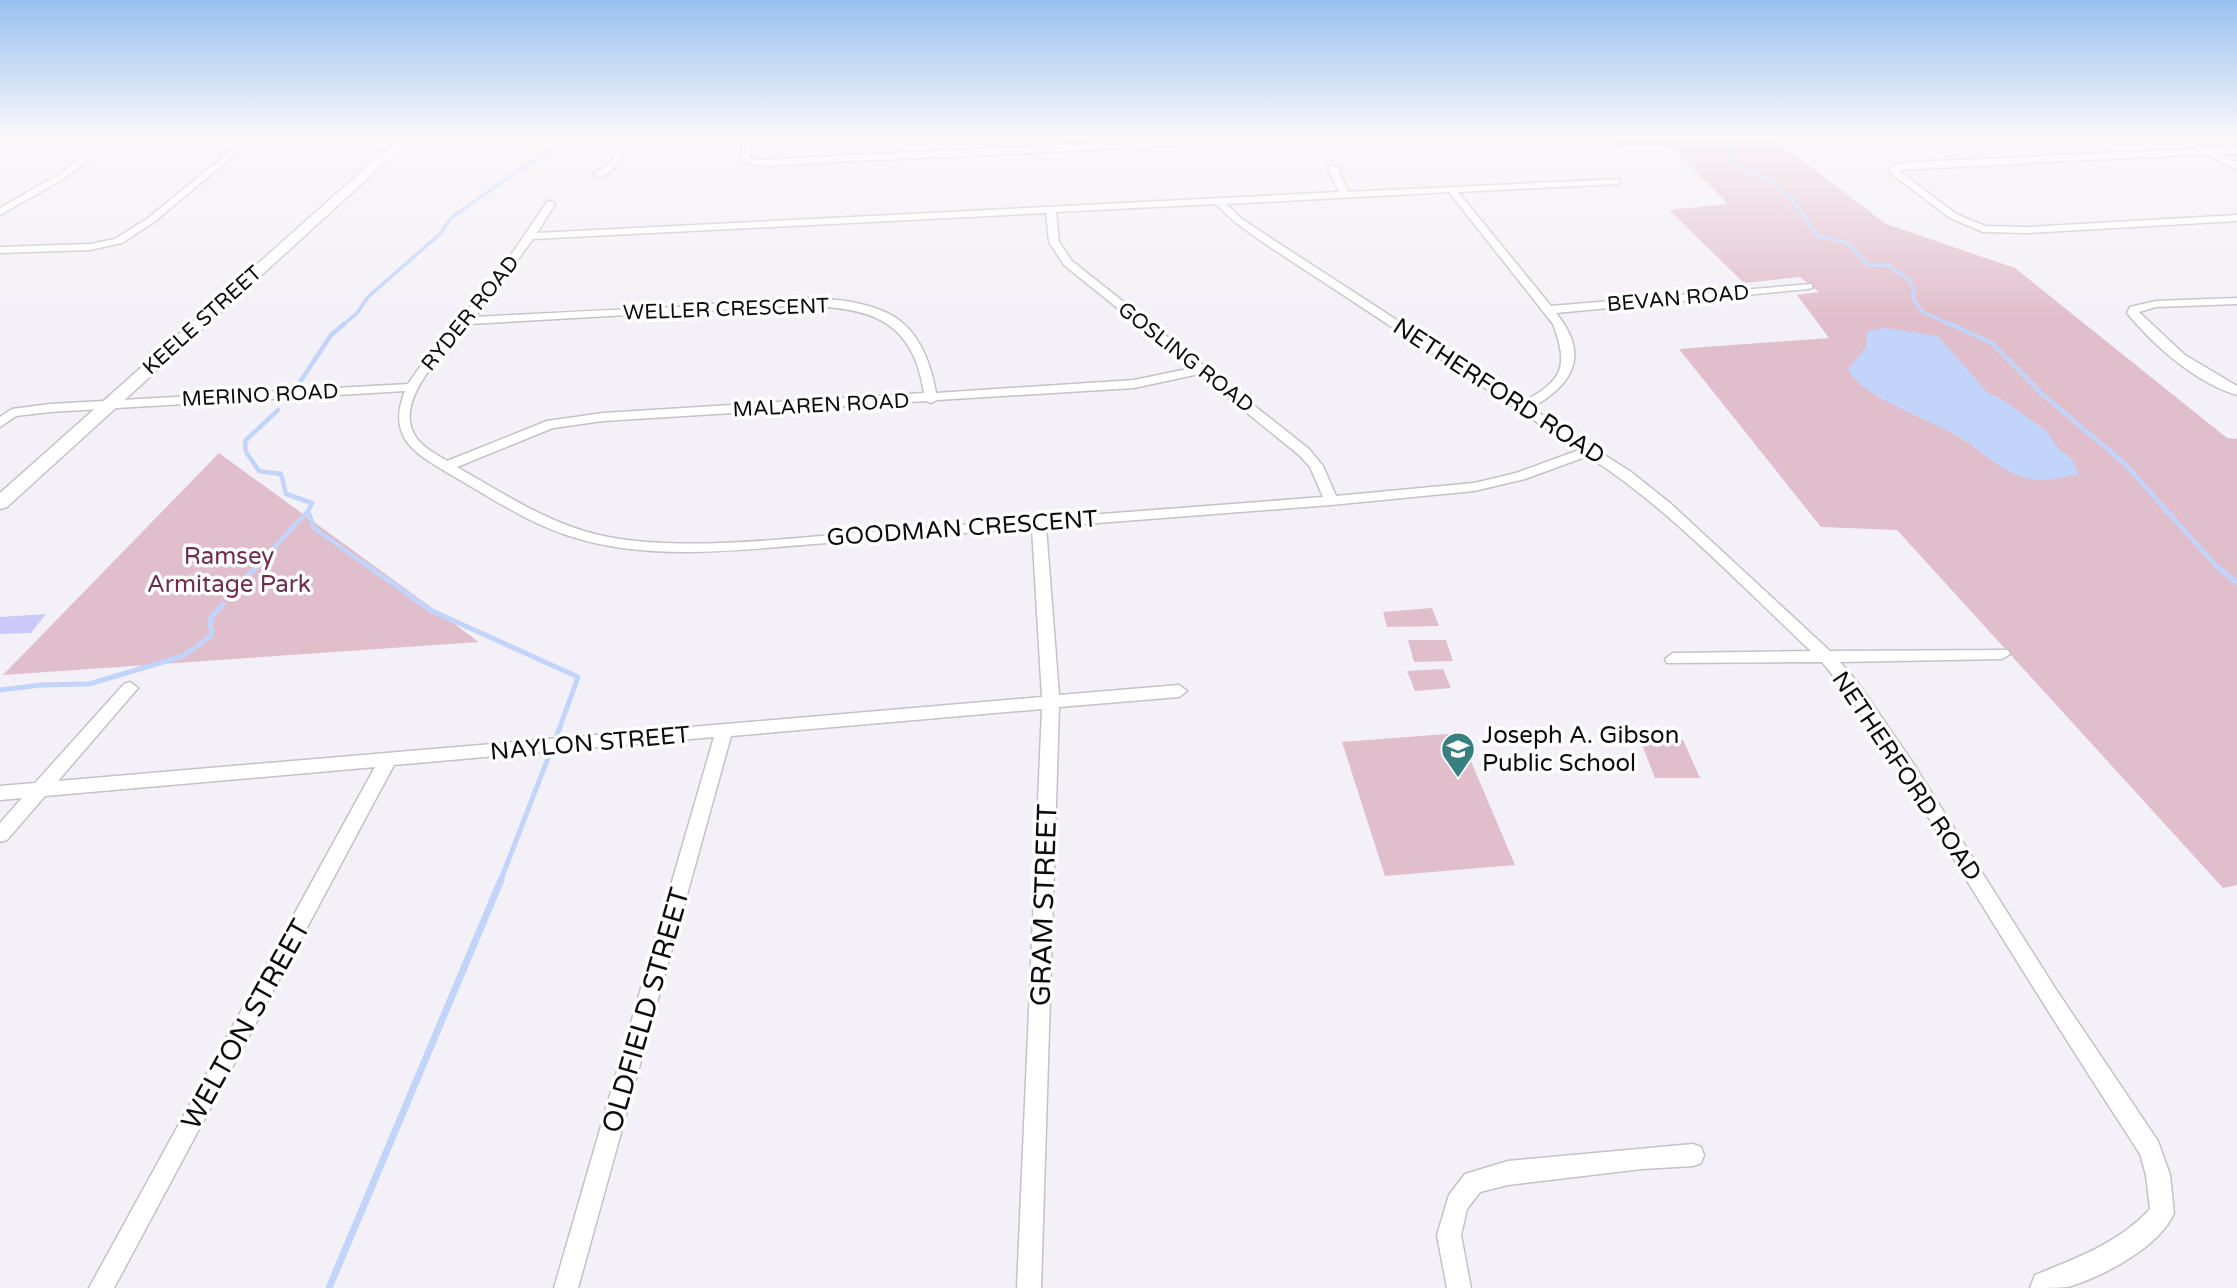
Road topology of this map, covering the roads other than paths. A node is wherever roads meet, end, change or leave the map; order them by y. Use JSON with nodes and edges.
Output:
{"nodes":[{"id":1,"x":24,"y":198,"type":"edge"},
{"id":2,"x":178,"y":198,"type":"edge"},
{"id":3,"x":339,"y":198,"type":"edge"},
{"id":4,"x":1279,"y":198,"type":"edge"},
{"id":5,"x":1458,"y":198,"type":"edge"},
{"id":6,"x":1929,"y":198,"type":"edge"},
{"id":7,"x":1217,"y":201,"type":"junction"},
{"id":8,"x":550,"y":204,"type":"dead end"},
{"id":9,"x":1051,"y":210,"type":"junction"},
{"id":10,"x":0,"y":212,"type":"edge"},
{"id":11,"x":2237,"y":218,"type":"edge"},
{"id":12,"x":532,"y":236,"type":"junction"},
{"id":13,"x":0,"y":250,"type":"edge"},
{"id":14,"x":1808,"y":286,"type":"dead end"},
{"id":15,"x":2237,"y":301,"type":"edge"},
{"id":16,"x":1548,"y":310,"type":"junction"},
{"id":17,"x":466,"y":321,"type":"junction"},
{"id":18,"x":1203,"y":369,"type":"junction"},
{"id":19,"x":413,"y":387,"type":"junction"},
{"id":20,"x":2237,"y":391,"type":"edge"},
{"id":21,"x":931,"y":399,"type":"junction"},
{"id":22,"x":107,"y":405,"type":"junction"},
{"id":23,"x":1525,"y":406,"type":"junction"},
{"id":24,"x":0,"y":423,"type":"edge"},
{"id":25,"x":1590,"y":451,"type":"junction"},
{"id":26,"x":447,"y":466,"type":"junction"},
{"id":27,"x":1331,"y":501,"type":"junction"},
{"id":28,"x":0,"y":503,"type":"edge"},
{"id":29,"x":1039,"y":522,"type":"junction"},
{"id":30,"x":2002,"y":654,"type":"dead end"},
{"id":31,"x":1827,"y":657,"type":"junction"},
{"id":32,"x":1673,"y":659,"type":"dead end"},
{"id":33,"x":130,"y":688,"type":"dead end"},
{"id":34,"x":1179,"y":691,"type":"dead end"},
{"id":35,"x":1051,"y":701,"type":"junction"},
{"id":36,"x":724,"y":732,"type":"junction"},
{"id":37,"x":388,"y":760,"type":"junction"},
{"id":38,"x":37,"y":790,"type":"junction"},
{"id":39,"x":0,"y":793,"type":"edge"},
{"id":40,"x":0,"y":835,"type":"edge"},
{"id":41,"x":1693,"y":1155,"type":"dead end"},
{"id":42,"x":101,"y":1288,"type":"edge"},
{"id":43,"x":566,"y":1288,"type":"edge"},
{"id":44,"x":1029,"y":1288,"type":"edge"},
{"id":45,"x":1459,"y":1288,"type":"edge"},
{"id":46,"x":2042,"y":1288,"type":"edge"}],
"edges":[{"from":1,"to":10,"type":"street"},
{"from":2,"to":13,"type":"street"},
{"from":3,"to":22,"type":"main road","name":"KEELE STREET"},
{"from":4,"to":7,"type":"street"},
{"from":5,"to":16,"type":"street"},
{"from":6,"to":11,"type":"street"},
{"from":7,"to":9,"type":"street"},
{"from":7,"to":23,"type":"street","name":"NETHERFORD ROAD"},
{"from":8,"to":12,"type":"street","name":"RYDER ROAD"},
{"from":9,"to":12,"type":"street"},
{"from":9,"to":18,"type":"street","name":"GOSLING ROAD"},
{"from":12,"to":17,"type":"street","name":"RYDER ROAD"},
{"from":14,"to":16,"type":"street","name":"BEVAN ROAD"},
{"from":15,"to":20,"type":"street"},
{"from":16,"to":23,"type":"street"},
{"from":17,"to":19,"type":"street","name":"RYDER ROAD"},
{"from":17,"to":21,"type":"street","name":"WELLER CRESCENT"},
{"from":18,"to":21,"type":"street","name":"MALAREN ROAD"},
{"from":18,"to":27,"type":"street","name":"GOSLING ROAD"},
{"from":19,"to":22,"type":"street","name":"MERINO ROAD"},
{"from":19,"to":26,"type":"street","name":"GOODMAN CRESCENT"},
{"from":21,"to":26,"type":"street","name":"MALAREN ROAD"},
{"from":22,"to":24,"type":"street","name":"MERINO ROAD"},
{"from":22,"to":28,"type":"main road","name":"KEELE STREET"},
{"from":23,"to":25,"type":"street","name":"NETHERFORD ROAD"},
{"from":25,"to":27,"type":"street","name":"GOODMAN CRESCENT"},
{"from":25,"to":31,"type":"street","name":"NETHERFORD ROAD"},
{"from":26,"to":29,"type":"street","name":"GOODMAN CRESCENT"},
{"from":27,"to":29,"type":"street","name":"GOODMAN CRESCENT"},
{"from":29,"to":35,"type":"street","name":"GRAM STREET"},
{"from":30,"to":31,"type":"street"},
{"from":31,"to":32,"type":"street"},
{"from":31,"to":46,"type":"street","name":"NETHERFORD ROAD"},
{"from":33,"to":38,"type":"street"},
{"from":34,"to":35,"type":"street","name":"NAYLON STREET"},
{"from":35,"to":36,"type":"street","name":"NAYLON STREET"},
{"from":35,"to":44,"type":"street","name":"GRAM STREET"},
{"from":36,"to":37,"type":"street","name":"NAYLON STREET"},
{"from":36,"to":43,"type":"street","name":"OLDFIELD STREET"},
{"from":37,"to":38,"type":"street","name":"NAYLON STREET"},
{"from":37,"to":42,"type":"street","name":"WELTON STREET"},
{"from":38,"to":39,"type":"street","name":"NAYLON STREET"},
{"from":38,"to":40,"type":"street"},
{"from":41,"to":45,"type":"street"}]}
